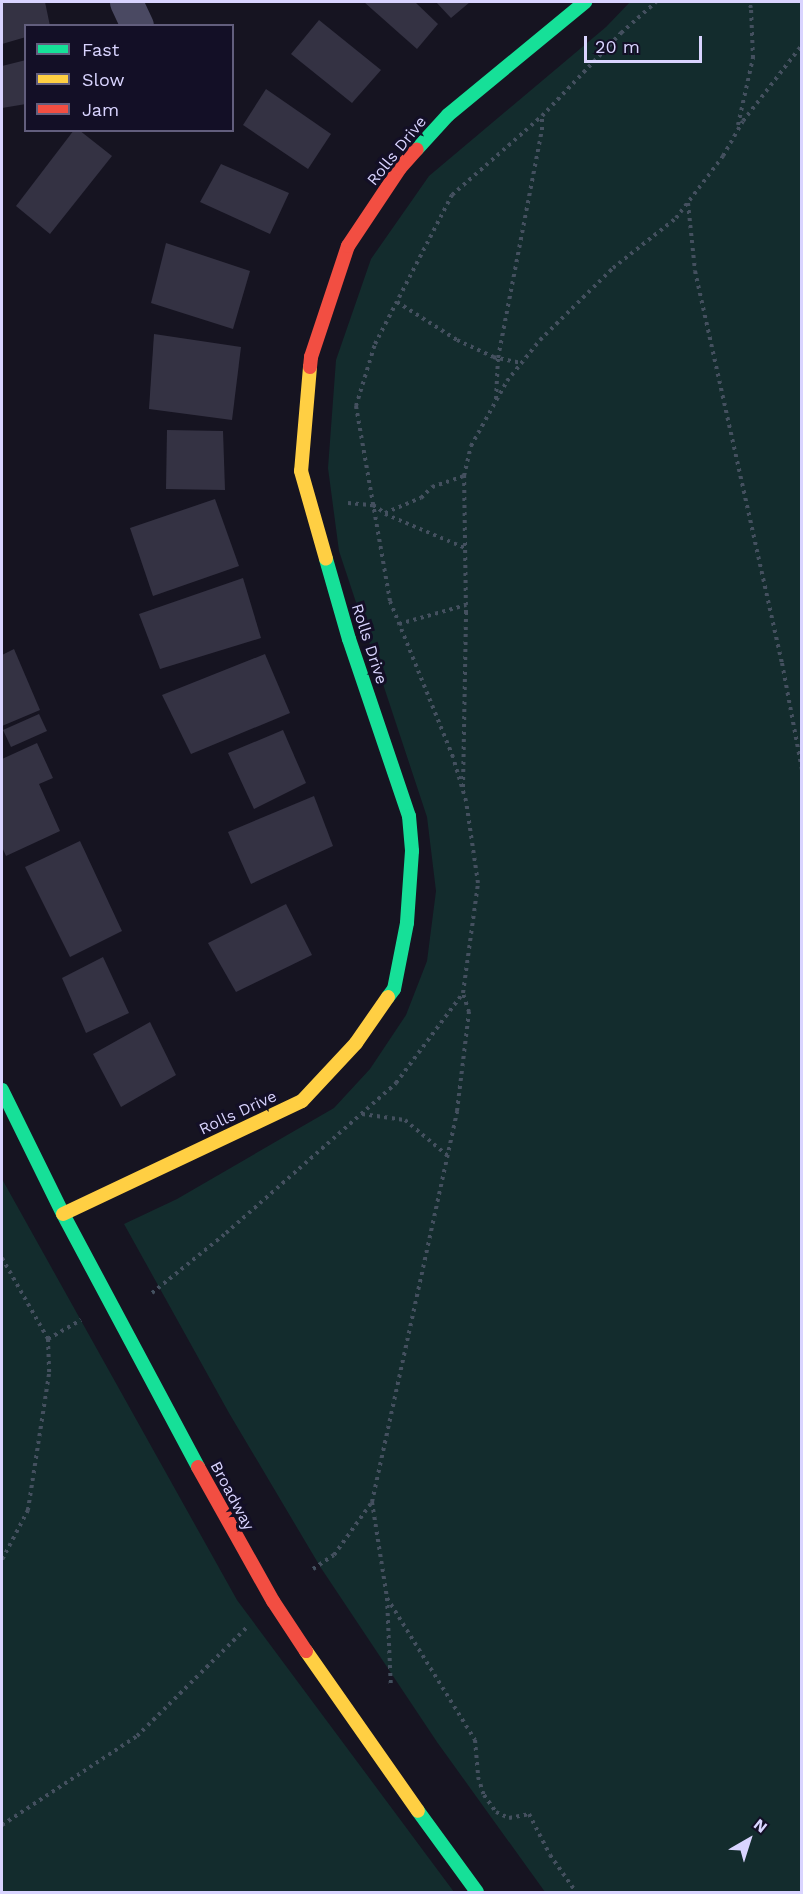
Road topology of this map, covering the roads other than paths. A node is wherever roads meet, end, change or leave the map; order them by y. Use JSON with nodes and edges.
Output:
{"nodes":[{"id":1,"x":126,"y":2,"type":"edge"},
{"id":2,"x":585,"y":2,"type":"edge"},
{"id":3,"x":136,"y":24,"type":"edge"},
{"id":4,"x":2,"y":1090,"type":"edge"},
{"id":5,"x":63,"y":1214,"type":"junction"},
{"id":6,"x":477,"y":1893,"type":"edge"}],
"edges":[{"from":1,"to":3,"type":"street"},
{"from":2,"to":5,"type":"street","name":"Rolls Drive"},
{"from":4,"to":5,"type":"street","name":"Broadway"},
{"from":5,"to":6,"type":"street","name":"Broadway"}]}
